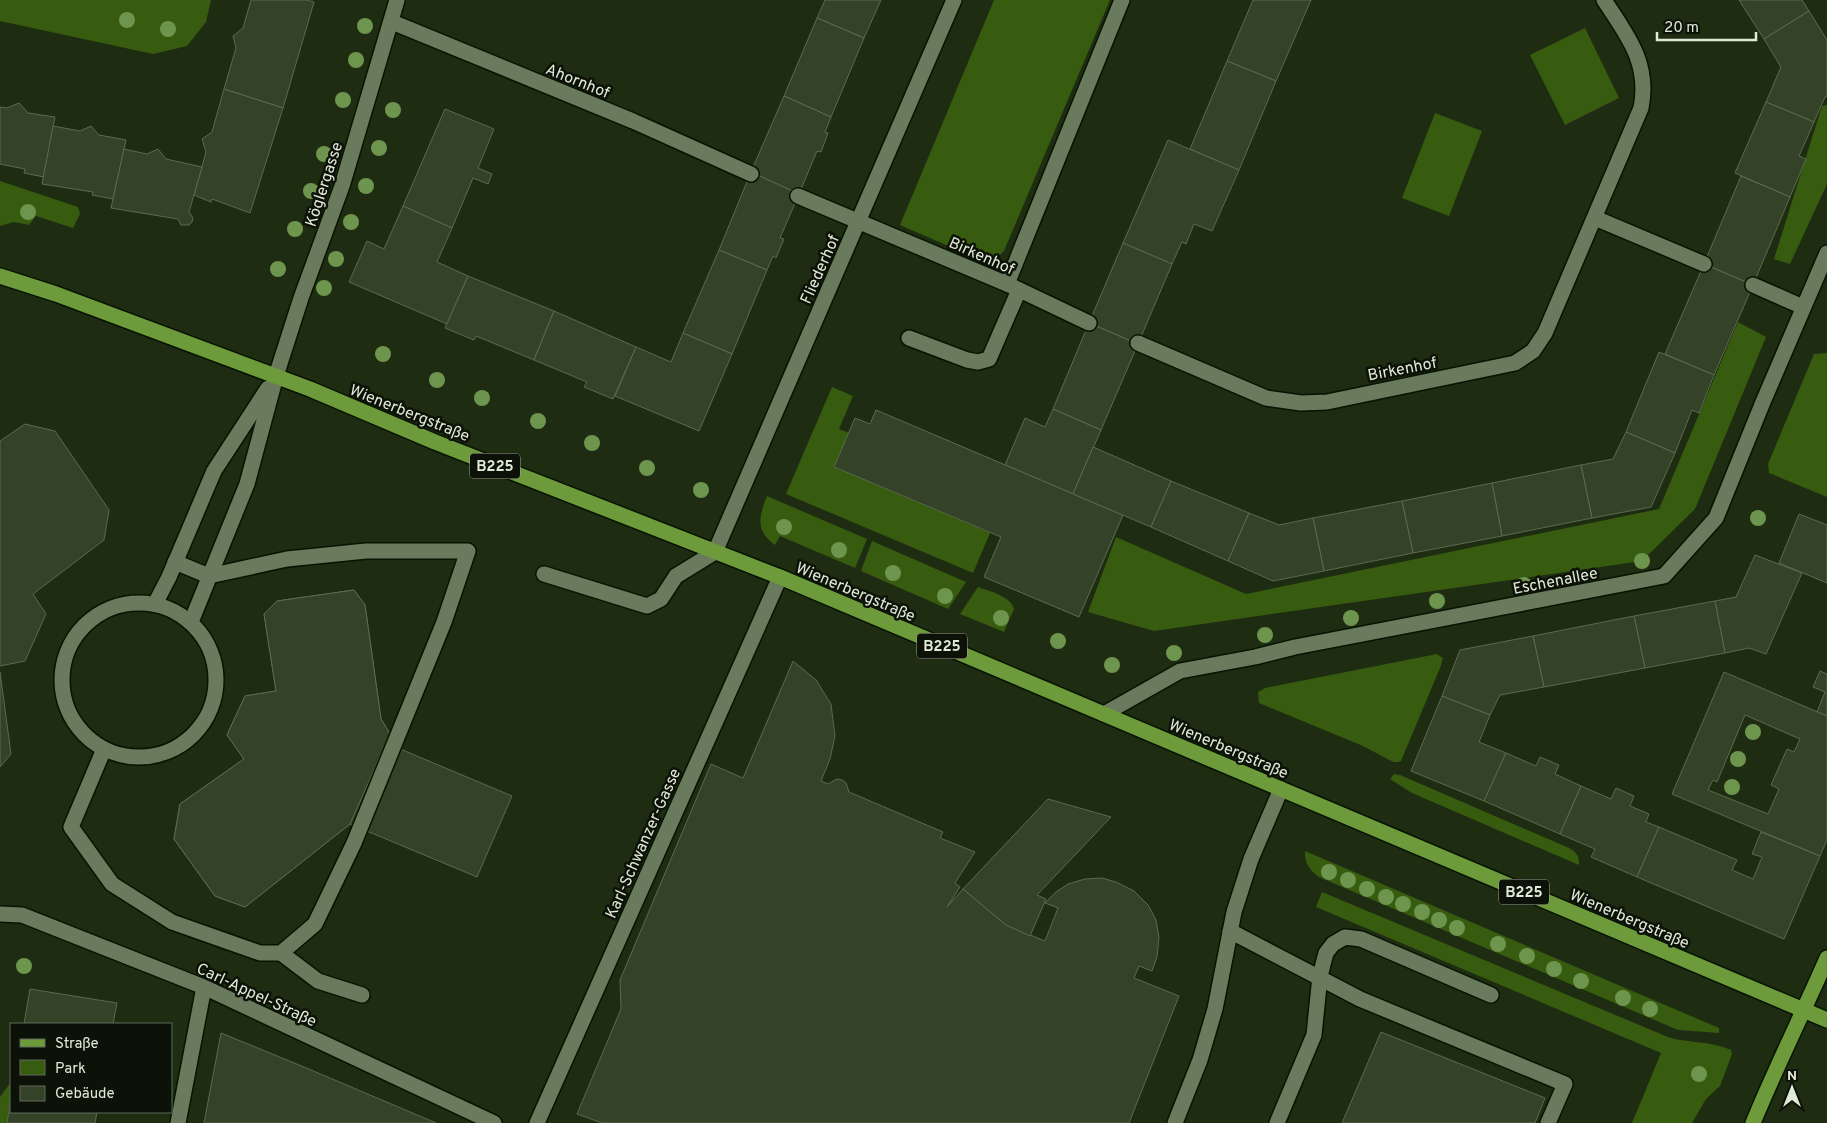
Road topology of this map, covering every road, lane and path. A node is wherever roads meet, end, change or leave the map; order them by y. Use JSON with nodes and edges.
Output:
{"nodes":[{"id":1,"x":397,"y":0,"type":"edge"},
{"id":2,"x":954,"y":0,"type":"edge"},
{"id":3,"x":1122,"y":0,"type":"edge"},
{"id":4,"x":1604,"y":0,"type":"edge"},
{"id":5,"x":392,"y":22,"type":"junction"},
{"id":6,"x":751,"y":174,"type":"dead end"},
{"id":7,"x":798,"y":196,"type":"dead end"},
{"id":8,"x":1595,"y":218,"type":"junction"},
{"id":9,"x":860,"y":221,"type":"junction"},
{"id":10,"x":1827,"y":253,"type":"edge"},
{"id":11,"x":1704,"y":264,"type":"dead end"},
{"id":12,"x":0,"y":276,"type":"edge"},
{"id":13,"x":1753,"y":285,"type":"dead end"},
{"id":14,"x":1013,"y":287,"type":"junction"},
{"id":15,"x":1803,"y":307,"type":"junction"},
{"id":16,"x":1089,"y":323,"type":"dead end"},
{"id":17,"x":909,"y":338,"type":"dead end"},
{"id":18,"x":1138,"y":343,"type":"dead end"},
{"id":19,"x":276,"y":376,"type":"junction"},
{"id":20,"x":715,"y":552,"type":"junction"},
{"id":21,"x":175,"y":562,"type":"junction"},
{"id":22,"x":544,"y":574,"type":"dead end"},
{"id":23,"x":208,"y":576,"type":"junction"},
{"id":24,"x":780,"y":577,"type":"junction"},
{"id":25,"x":155,"y":604,"type":"junction"},
{"id":26,"x":191,"y":622,"type":"junction"},
{"id":27,"x":1104,"y":714,"type":"junction"},
{"id":28,"x":104,"y":749,"type":"junction"},
{"id":29,"x":1281,"y":789,"type":"junction"},
{"id":30,"x":0,"y":914,"type":"edge"},
{"id":31,"x":1230,"y":931,"type":"junction"},
{"id":32,"x":281,"y":953,"type":"junction"},
{"id":33,"x":1827,"y":958,"type":"edge"},
{"id":34,"x":1320,"y":976,"type":"junction"},
{"id":35,"x":204,"y":987,"type":"junction"},
{"id":36,"x":362,"y":995,"type":"dead end"},
{"id":37,"x":1491,"y":995,"type":"dead end"},
{"id":38,"x":1805,"y":1010,"type":"junction"},
{"id":39,"x":1827,"y":1020,"type":"edge"},
{"id":40,"x":178,"y":1123,"type":"edge"},
{"id":41,"x":494,"y":1123,"type":"edge"},
{"id":42,"x":538,"y":1123,"type":"edge"},
{"id":43,"x":1176,"y":1123,"type":"edge"},
{"id":44,"x":1277,"y":1123,"type":"edge"},
{"id":45,"x":1548,"y":1123,"type":"edge"},
{"id":46,"x":1753,"y":1123,"type":"edge"}],
"edges":[{"from":1,"to":5,"type":"street","name":"Köglergasse"},
{"from":2,"to":9,"type":"street","name":"Fliederhof"},
{"from":3,"to":14,"type":"street"},
{"from":4,"to":8,"type":"street","name":"Birkenhof"},
{"from":5,"to":6,"type":"street","name":"Ahornhof"},
{"from":5,"to":19,"type":"street","name":"Köglergasse"},
{"from":7,"to":9,"type":"street"},
{"from":8,"to":11,"type":"street"},
{"from":8,"to":18,"type":"street","name":"Birkenhof"},
{"from":9,"to":14,"type":"street","name":"Birkenhof"},
{"from":9,"to":20,"type":"street","name":"Fliederhof"},
{"from":10,"to":15,"type":"street","name":"Eschenallee"},
{"from":12,"to":19,"type":"main road","name":"Wienerbergstraße","number":"B225"},
{"from":13,"to":15,"type":"street"},
{"from":14,"to":16,"type":"street","name":"Birkenhof"},
{"from":14,"to":17,"type":"street"},
{"from":15,"to":27,"type":"street","name":"Eschenallee"},
{"from":19,"to":20,"type":"main road","name":"Wienerbergstraße","number":"B225"},
{"from":19,"to":21,"type":"street"},
{"from":19,"to":23,"type":"street"},
{"from":20,"to":22,"type":"street"},
{"from":20,"to":24,"type":"main road","name":"Wienerbergstraße","number":"B225"},
{"from":21,"to":23,"type":"street"},
{"from":21,"to":25,"type":"street"},
{"from":23,"to":26,"type":"street"},
{"from":23,"to":32,"type":"street"},
{"from":24,"to":27,"type":"main road","name":"Wienerbergstraße","number":"B225"},
{"from":24,"to":42,"type":"street","name":"Karl-Schwanzer-Gasse"},
{"from":25,"to":26,"type":"street"},
{"from":25,"to":28,"type":"street"},
{"from":26,"to":28,"type":"street"},
{"from":27,"to":29,"type":"main road","name":"Wienerbergstraße","number":"B225"},
{"from":28,"to":32,"type":"street"},
{"from":29,"to":31,"type":"street"},
{"from":29,"to":38,"type":"main road","name":"Wienerbergstraße","number":"B225"},
{"from":30,"to":35,"type":"street","name":"Carl-Appel-Straße"},
{"from":31,"to":34,"type":"street"},
{"from":31,"to":43,"type":"street"},
{"from":32,"to":36,"type":"street"},
{"from":33,"to":38,"type":"main road"},
{"from":34,"to":37,"type":"street"},
{"from":34,"to":44,"type":"street"},
{"from":34,"to":45,"type":"street"},
{"from":35,"to":40,"type":"street"},
{"from":35,"to":41,"type":"street","name":"Carl-Appel-Straße"},
{"from":38,"to":39,"type":"main road","name":"Wienerbergstraße","number":"B225"},
{"from":38,"to":46,"type":"main road"}]}
